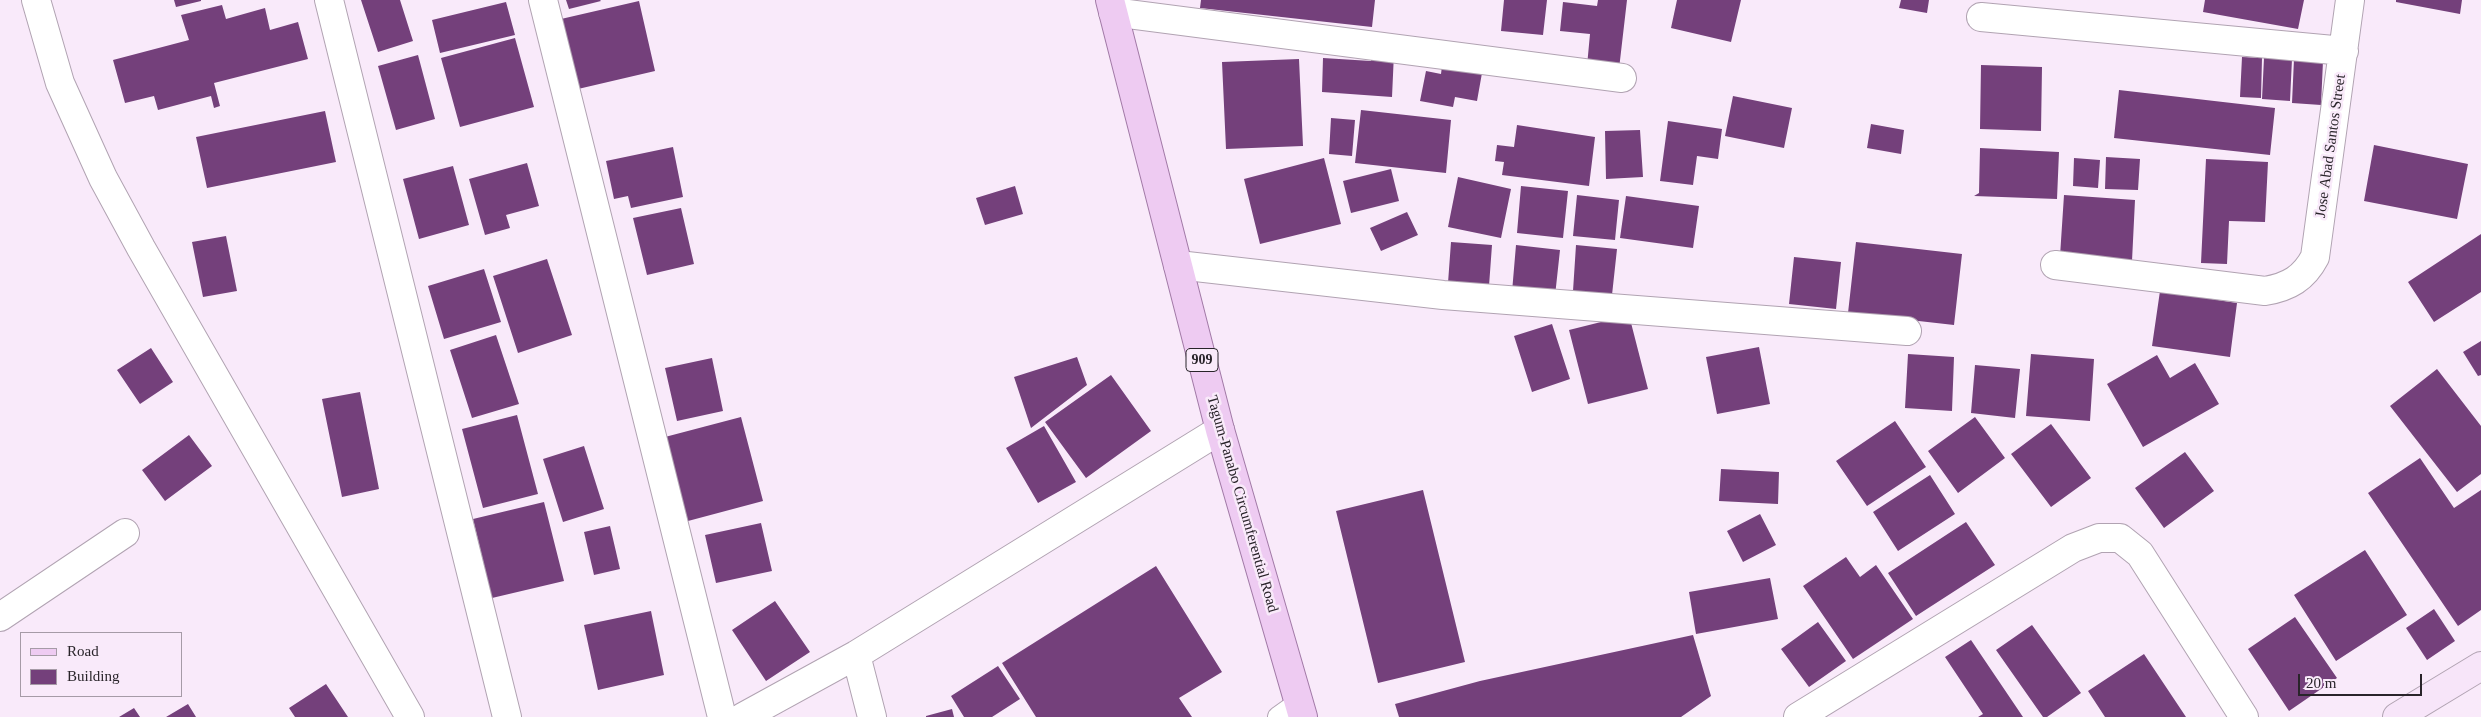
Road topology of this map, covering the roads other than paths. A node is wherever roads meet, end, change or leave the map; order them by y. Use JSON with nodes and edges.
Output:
{"nodes":[{"id":1,"x":36,"y":0,"type":"edge"},
{"id":2,"x":328,"y":0,"type":"edge"},
{"id":3,"x":543,"y":0,"type":"edge"},
{"id":4,"x":2350,"y":0,"type":"edge"},
{"id":5,"x":1111,"y":6,"type":"edge"},
{"id":6,"x":1981,"y":16,"type":"dead end"},
{"id":7,"x":2344,"y":51,"type":"junction"},
{"id":8,"x":1622,"y":78,"type":"dead end"},
{"id":9,"x":1178,"y":265,"type":"junction"},
{"id":10,"x":2056,"y":265,"type":"dead end"},
{"id":11,"x":1907,"y":331,"type":"dead end"},
{"id":12,"x":1220,"y":430,"type":"junction"},
{"id":13,"x":125,"y":533,"type":"dead end"},
{"id":14,"x":0,"y":617,"type":"edge"},
{"id":15,"x":856,"y":655,"type":"junction"},
{"id":16,"x":2481,"y":666,"type":"edge"},
{"id":17,"x":1293,"y":712,"type":"edge"},
{"id":18,"x":410,"y":717,"type":"edge"},
{"id":19,"x":507,"y":717,"type":"edge"},
{"id":20,"x":722,"y":717,"type":"edge"},
{"id":21,"x":743,"y":717,"type":"edge"},
{"id":22,"x":872,"y":717,"type":"edge"},
{"id":23,"x":1798,"y":717,"type":"edge"},
{"id":24,"x":2244,"y":717,"type":"edge"},
{"id":25,"x":2397,"y":717,"type":"edge"}],
"edges":[{"from":1,"to":18,"type":"street"},
{"from":2,"to":19,"type":"street"},
{"from":3,"to":20,"type":"street"},
{"from":4,"to":7,"type":"street","name":"Jose Abad Santos Street"},
{"from":5,"to":8,"type":"street"},
{"from":5,"to":9,"type":"main road","name":"Tagum-Panabo Circumferential Road","number":"909"},
{"from":6,"to":7,"type":"street"},
{"from":7,"to":10,"type":"street","name":"Jose Abad Santos Street"},
{"from":9,"to":11,"type":"street"},
{"from":9,"to":12,"type":"main road","name":"Tagum-Panabo Circumferential Road","number":"909"},
{"from":12,"to":15,"type":"street"},
{"from":12,"to":17,"type":"main road","name":"Tagum-Panabo Circumferential Road","number":"909"},
{"from":13,"to":14,"type":"street"},
{"from":15,"to":21,"type":"street"},
{"from":15,"to":22,"type":"street"},
{"from":16,"to":25,"type":"street"},
{"from":23,"to":24,"type":"street"}]}
